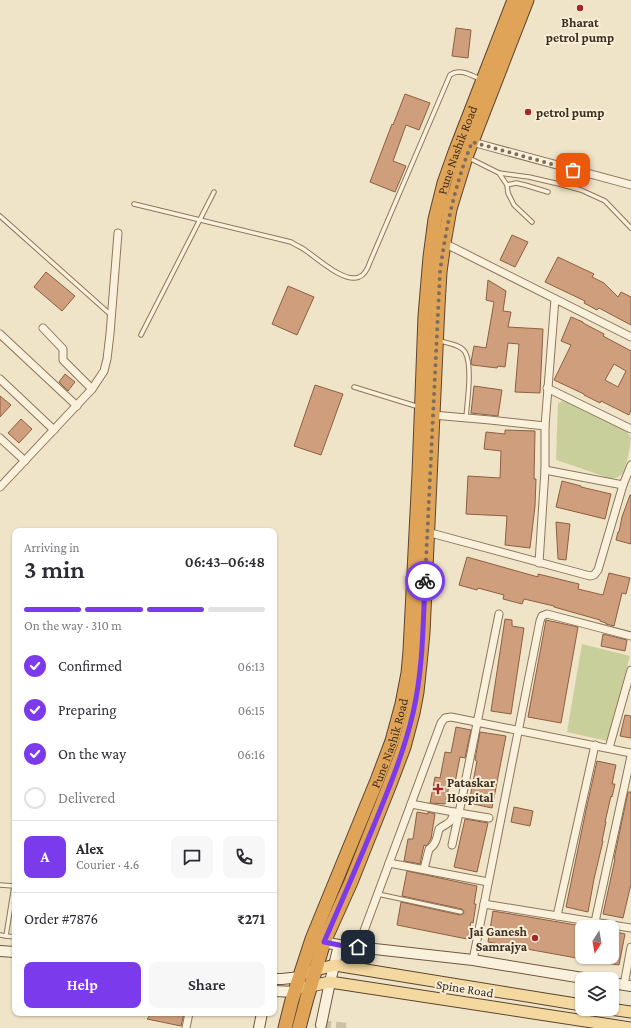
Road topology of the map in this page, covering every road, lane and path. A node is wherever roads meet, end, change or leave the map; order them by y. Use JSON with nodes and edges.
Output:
{"nodes":[{"id":1,"x":514,"y":0,"type":"edge"},
{"id":2,"x":527,"y":0,"type":"edge"},
{"id":3,"x":483,"y":80,"type":"junction"},
{"id":4,"x":472,"y":142,"type":"junction"},
{"id":5,"x":466,"y":157,"type":"junction"},
{"id":6,"x":499,"y":173,"type":"junction"},
{"id":7,"x":507,"y":185,"type":"junction"},
{"id":8,"x":631,"y":185,"type":"edge"},
{"id":9,"x":214,"y":192,"type":"dead end"},
{"id":10,"x":548,"y":192,"type":"dead end"},
{"id":11,"x":134,"y":204,"type":"dead end"},
{"id":12,"x":0,"y":216,"type":"edge"},
{"id":13,"x":200,"y":220,"type":"junction"},
{"id":14,"x":532,"y":222,"type":"dead end"},
{"id":15,"x":631,"y":228,"type":"edge"},
{"id":16,"x":118,"y":233,"type":"dead end"},
{"id":17,"x":444,"y":243,"type":"junction"},
{"id":18,"x":555,"y":300,"type":"junction"},
{"id":19,"x":111,"y":316,"type":"junction"},
{"id":20,"x":43,"y":328,"type":"dead end"},
{"id":21,"x":0,"y":334,"type":"edge"},
{"id":22,"x":141,"y":335,"type":"dead end"},
{"id":23,"x":631,"y":337,"type":"edge"},
{"id":24,"x":436,"y":340,"type":"junction"},
{"id":25,"x":0,"y":379,"type":"edge"},
{"id":26,"x":354,"y":387,"type":"dead end"},
{"id":27,"x":547,"y":388,"type":"junction"},
{"id":28,"x":92,"y":389,"type":"junction"},
{"id":29,"x":77,"y":406,"type":"junction"},
{"id":30,"x":422,"y":407,"type":"junction"},
{"id":31,"x":433,"y":415,"type":"junction"},
{"id":32,"x":466,"y":418,"type":"junction"},
{"id":33,"x":545,"y":426,"type":"junction"},
{"id":34,"x":631,"y":429,"type":"edge"},
{"id":35,"x":54,"y":430,"type":"junction"},
{"id":36,"x":0,"y":438,"type":"edge"},
{"id":37,"x":25,"y":461,"type":"junction"},
{"id":38,"x":631,"y":465,"type":"edge"},
{"id":39,"x":545,"y":470,"type":"junction"},
{"id":40,"x":623,"y":485,"type":"junction"},
{"id":41,"x":0,"y":487,"type":"edge"},
{"id":42,"x":427,"y":532,"type":"junction"},
{"id":43,"x":539,"y":563,"type":"junction"},
{"id":44,"x":499,"y":614,"type":"dead end"},
{"id":45,"x":631,"y":636,"type":"edge"},
{"id":46,"x":631,"y":670,"type":"edge"},
{"id":47,"x":478,"y":723,"type":"junction"},
{"id":48,"x":518,"y":731,"type":"junction"},
{"id":49,"x":595,"y":745,"type":"junction"},
{"id":50,"x":609,"y":748,"type":"junction"},
{"id":51,"x":631,"y":753,"type":"edge"},
{"id":52,"x":631,"y":756,"type":"edge"},
{"id":53,"x":411,"y":804,"type":"junction"},
{"id":54,"x":457,"y":813,"type":"junction"},
{"id":55,"x":489,"y":818,"type":"dead end"},
{"id":56,"x":452,"y":845,"type":"dead end"},
{"id":57,"x":389,"y":862,"type":"junction"},
{"id":58,"x":424,"y":869,"type":"junction"},
{"id":59,"x":488,"y":882,"type":"junction"},
{"id":60,"x":0,"y":885,"type":"edge"},
{"id":61,"x":12,"y":886,"type":"edge"},
{"id":62,"x":378,"y":894,"type":"junction"},
{"id":63,"x":12,"y":898,"type":"edge"},
{"id":64,"x":484,"y":904,"type":"junction"},
{"id":65,"x":461,"y":912,"type":"dead end"},
{"id":66,"x":557,"y":916,"type":"junction"},
{"id":67,"x":582,"y":920,"type":"edge"},
{"id":68,"x":595,"y":920,"type":"edge"},
{"id":69,"x":619,"y":926,"type":"edge"},
{"id":70,"x":631,"y":928,"type":"edge"},
{"id":71,"x":0,"y":935,"type":"edge"},
{"id":72,"x":6,"y":936,"type":"junction"},
{"id":73,"x":12,"y":937,"type":"edge"},
{"id":74,"x":318,"y":941,"type":"junction"},
{"id":75,"x":339,"y":945,"type":"junction"},
{"id":76,"x":358,"y":947,"type":"junction"},
{"id":77,"x":631,"y":947,"type":"edge"},
{"id":78,"x":0,"y":951,"type":"edge"},
{"id":79,"x":12,"y":952,"type":"edge"},
{"id":80,"x":473,"y":960,"type":"junction"},
{"id":81,"x":335,"y":965,"type":"junction"},
{"id":82,"x":316,"y":970,"type":"junction"},
{"id":83,"x":300,"y":977,"type":"junction"},
{"id":84,"x":575,"y":977,"type":"edge"},
{"id":85,"x":277,"y":979,"type":"edge"},
{"id":86,"x":330,"y":982,"type":"junction"},
{"id":87,"x":628,"y":985,"type":"edge"},
{"id":88,"x":312,"y":986,"type":"junction"},
{"id":89,"x":277,"y":991,"type":"edge"},
{"id":90,"x":295,"y":992,"type":"junction"},
{"id":91,"x":575,"y":1004,"type":"edge"},
{"id":92,"x":619,"y":1010,"type":"edge"},
{"id":93,"x":631,"y":1012,"type":"edge"},
{"id":94,"x":188,"y":1016,"type":"edge"},
{"id":95,"x":261,"y":1016,"type":"edge"},
{"id":96,"x":320,"y":1027,"type":"edge"},
{"id":97,"x":186,"y":1028,"type":"edge"},
{"id":98,"x":259,"y":1028,"type":"edge"},
{"id":99,"x":285,"y":1028,"type":"edge"},
{"id":100,"x":299,"y":1028,"type":"edge"},
{"id":101,"x":631,"y":1028,"type":"edge"}],
"edges":[{"from":1,"to":3,"type":"highway","name":"Pune Nashik Road"},
{"from":2,"to":4,"type":"highway","name":"Pune Nashik Road"},
{"from":3,"to":13,"type":"lane"},
{"from":3,"to":30,"type":"highway","name":"Pune Nashik Road"},
{"from":4,"to":5,"type":"highway","name":"Pune Nashik Road"},
{"from":4,"to":8,"type":"street"},
{"from":5,"to":6,"type":"lane"},
{"from":5,"to":17,"type":"highway","name":"Pune Nashik Road"},
{"from":6,"to":7,"type":"lane"},
{"from":6,"to":15,"type":"lane"},
{"from":7,"to":10,"type":"lane"},
{"from":7,"to":14,"type":"lane"},
{"from":9,"to":13,"type":"lane"},
{"from":11,"to":13,"type":"lane"},
{"from":12,"to":19,"type":"lane"},
{"from":13,"to":22,"type":"lane"},
{"from":16,"to":19,"type":"street"},
{"from":17,"to":18,"type":"street"},
{"from":17,"to":24,"type":"highway","name":"Pune Nashik Road"},
{"from":18,"to":23,"type":"street"},
{"from":18,"to":27,"type":"street"},
{"from":19,"to":28,"type":"street"},
{"from":20,"to":28,"type":"street"},
{"from":21,"to":29,"type":"street"},
{"from":24,"to":31,"type":"highway","name":"Pune Nashik Road"},
{"from":24,"to":32,"type":"lane"},
{"from":25,"to":35,"type":"street"},
{"from":26,"to":30,"type":"lane"},
{"from":27,"to":33,"type":"street"},
{"from":27,"to":34,"type":"street"},
{"from":28,"to":29,"type":"street"},
{"from":29,"to":35,"type":"street"},
{"from":30,"to":74,"type":"highway","name":"Pune Nashik Road"},
{"from":31,"to":32,"type":"street"},
{"from":31,"to":42,"type":"highway","name":"Pune Nashik Road"},
{"from":32,"to":33,"type":"street"},
{"from":33,"to":39,"type":"street"},
{"from":35,"to":37,"type":"street"},
{"from":36,"to":37,"type":"street"},
{"from":37,"to":41,"type":"street"},
{"from":38,"to":40,"type":"street"},
{"from":39,"to":40,"type":"street"},
{"from":39,"to":43,"type":"street"},
{"from":40,"to":43,"type":"street"},
{"from":42,"to":43,"type":"street"},
{"from":42,"to":74,"type":"highway","name":"Pune Nashik Road"},
{"from":44,"to":47,"type":"street"},
{"from":45,"to":48,"type":"street"},
{"from":46,"to":50,"type":"street"},
{"from":47,"to":48,"type":"street"},
{"from":47,"to":53,"type":"street"},
{"from":47,"to":54,"type":"street"},
{"from":48,"to":49,"type":"street"},
{"from":48,"to":59,"type":"street"},
{"from":49,"to":50,"type":"street"},
{"from":49,"to":66,"type":"street"},
{"from":50,"to":51,"type":"street"},
{"from":52,"to":68,"type":"street"},
{"from":53,"to":54,"type":"street"},
{"from":53,"to":57,"type":"street"},
{"from":54,"to":55,"type":"street"},
{"from":54,"to":56,"type":"street"},
{"from":54,"to":58,"type":"street"},
{"from":57,"to":58,"type":"street"},
{"from":57,"to":62,"type":"street"},
{"from":58,"to":59,"type":"street"},
{"from":59,"to":64,"type":"street"},
{"from":60,"to":61,"type":"lane"},
{"from":62,"to":65,"type":"lane"},
{"from":62,"to":76,"type":"street"},
{"from":63,"to":72,"type":"lane"},
{"from":64,"to":66,"type":"street"},
{"from":64,"to":80,"type":"street"},
{"from":66,"to":67,"type":"street"},
{"from":69,"to":70,"type":"street"},
{"from":71,"to":72,"type":"lane"},
{"from":72,"to":73,"type":"lane"},
{"from":74,"to":75,"type":"street","name":"Spine Road"},
{"from":74,"to":82,"type":"highway","name":"Pune Nashik Road"},
{"from":74,"to":83,"type":"highway","name":"Pune Nashik Road"},
{"from":75,"to":76,"type":"street","name":"Spine Road"},
{"from":75,"to":81,"type":"street"},
{"from":76,"to":80,"type":"street","name":"Spine Road"},
{"from":77,"to":87,"type":"street"},
{"from":78,"to":79,"type":"street"},
{"from":80,"to":84,"type":"street","name":"Spine Road"},
{"from":81,"to":82,"type":"main road","name":"Spine Road"},
{"from":81,"to":86,"type":"street"},
{"from":81,"to":91,"type":"main road","name":"Spine Road"},
{"from":82,"to":83,"type":"main road","name":"Spine Road"},
{"from":82,"to":88,"type":"highway","name":"Pune Nashik Road"},
{"from":83,"to":85,"type":"street","name":"Spine Road"},
{"from":83,"to":90,"type":"highway","name":"Pune Nashik Road"},
{"from":86,"to":88,"type":"main road","name":"Spine Road"},
{"from":86,"to":96,"type":"street"},
{"from":86,"to":101,"type":"main road","name":"Spine Road"},
{"from":88,"to":90,"type":"main road","name":"Spine Road"},
{"from":88,"to":100,"type":"highway","name":"Pune Nashik Road"},
{"from":89,"to":90,"type":"street"},
{"from":90,"to":99,"type":"highway","name":"Pune Nashik Road"},
{"from":92,"to":93,"type":"main road"},
{"from":94,"to":97,"type":"street"},
{"from":95,"to":98,"type":"street"}]}
